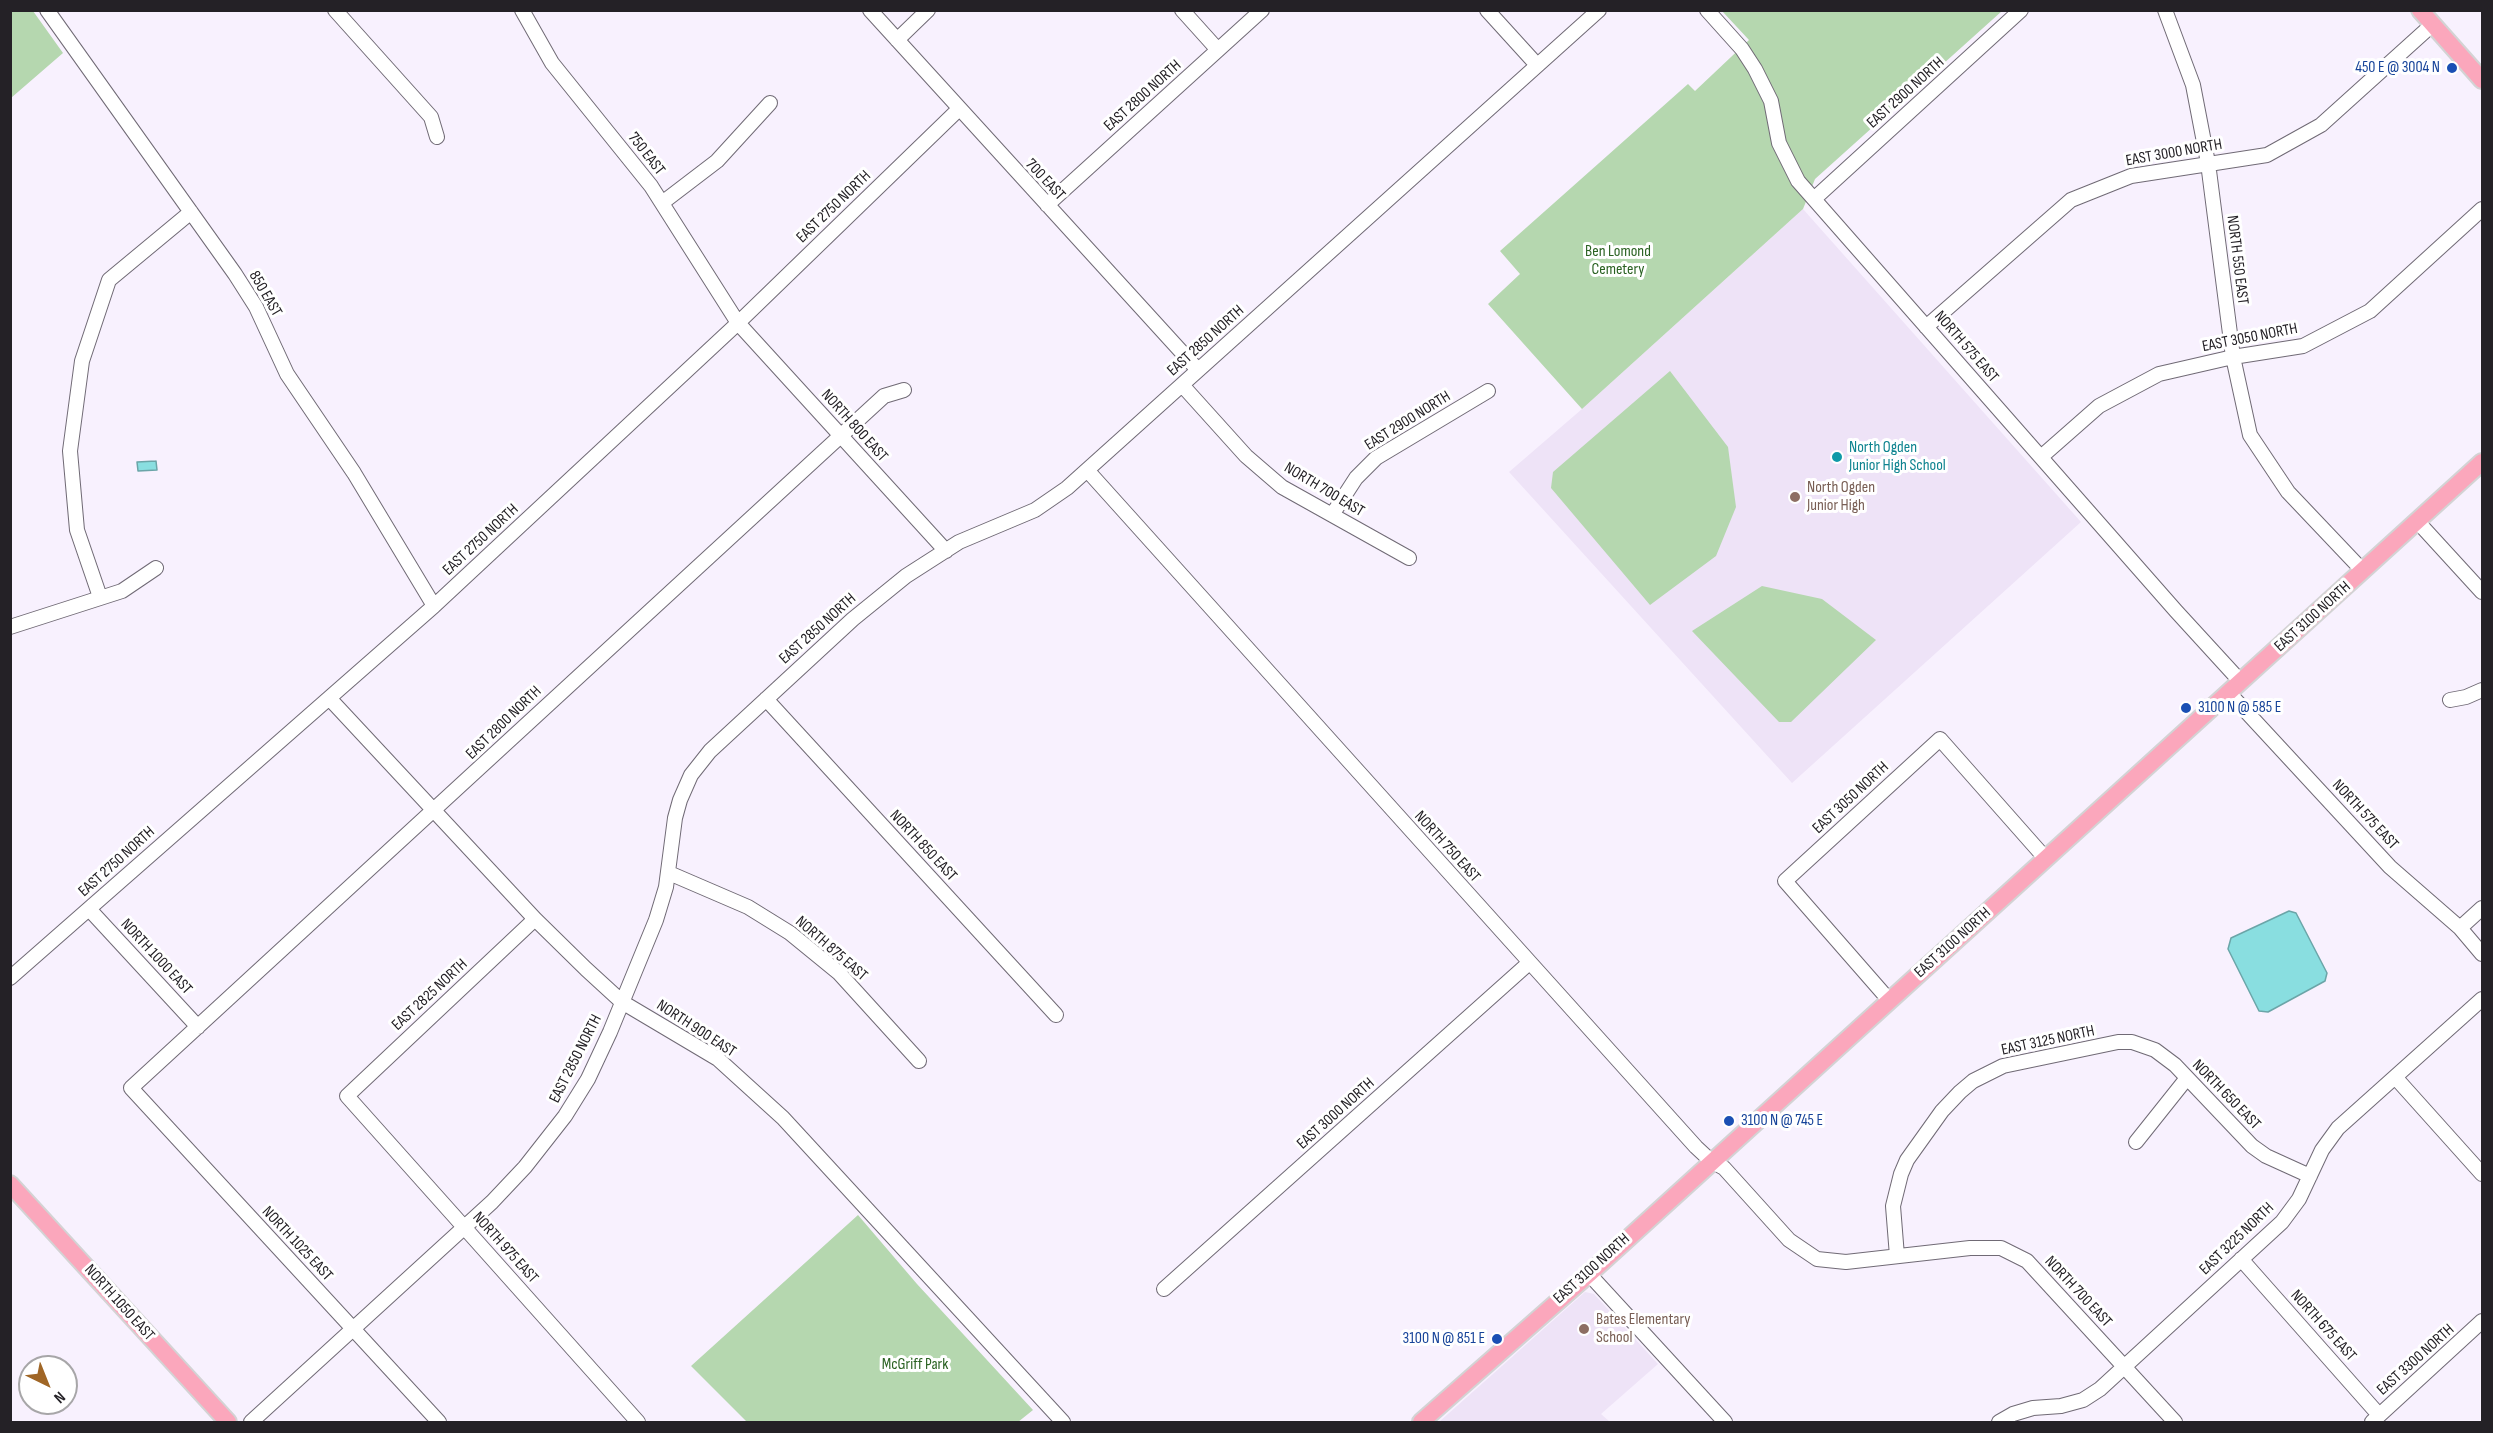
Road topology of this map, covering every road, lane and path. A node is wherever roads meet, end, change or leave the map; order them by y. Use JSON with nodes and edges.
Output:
{"nodes":[{"id":1,"x":47,"y":10,"type":"edge"},
{"id":2,"x":335,"y":10,"type":"edge"},
{"id":3,"x":870,"y":10,"type":"edge"},
{"id":4,"x":928,"y":10,"type":"edge"},
{"id":5,"x":1182,"y":10,"type":"edge"},
{"id":6,"x":1262,"y":10,"type":"edge"},
{"id":7,"x":1487,"y":10,"type":"edge"},
{"id":8,"x":1599,"y":10,"type":"edge"},
{"id":9,"x":1707,"y":10,"type":"edge"},
{"id":10,"x":2021,"y":10,"type":"edge"},
{"id":11,"x":2165,"y":10,"type":"edge"},
{"id":12,"x":2420,"y":10,"type":"edge"},
{"id":13,"x":526,"y":12,"type":"edge"},
{"id":14,"x":2433,"y":24,"type":"junction"},
{"id":15,"x":897,"y":40,"type":"junction"},
{"id":16,"x":1218,"y":50,"type":"junction"},
{"id":17,"x":1538,"y":65,"type":"junction"},
{"id":18,"x":2482,"y":80,"type":"edge"},
{"id":19,"x":770,"y":104,"type":"dead end"},
{"id":20,"x":959,"y":109,"type":"junction"},
{"id":21,"x":437,"y":137,"type":"dead end"},
{"id":22,"x":2208,"y":163,"type":"junction"},
{"id":23,"x":1814,"y":199,"type":"junction"},
{"id":24,"x":662,"y":203,"type":"junction"},
{"id":25,"x":1047,"y":205,"type":"junction"},
{"id":26,"x":2482,"y":209,"type":"edge"},
{"id":27,"x":191,"y":212,"type":"junction"},
{"id":28,"x":738,"y":323,"type":"junction"},
{"id":29,"x":1926,"y":327,"type":"junction"},
{"id":30,"x":2233,"y":357,"type":"junction"},
{"id":31,"x":1198,"y":370,"type":"junction"},
{"id":32,"x":1182,"y":385,"type":"junction"},
{"id":33,"x":904,"y":390,"type":"dead end"},
{"id":34,"x":1488,"y":391,"type":"dead end"},
{"id":35,"x":840,"y":436,"type":"junction"},
{"id":36,"x":2041,"y":457,"type":"junction"},
{"id":37,"x":2482,"y":462,"type":"edge"},
{"id":38,"x":1087,"y":471,"type":"junction"},
{"id":39,"x":1332,"y":515,"type":"junction"},
{"id":40,"x":2417,"y":521,"type":"junction"},
{"id":41,"x":946,"y":550,"type":"junction"},
{"id":42,"x":1409,"y":558,"type":"dead end"},
{"id":43,"x":156,"y":568,"type":"dead end"},
{"id":44,"x":2363,"y":571,"type":"junction"},
{"id":45,"x":2482,"y":592,"type":"edge"},
{"id":46,"x":100,"y":597,"type":"junction"},
{"id":47,"x":434,"y":606,"type":"junction"},
{"id":48,"x":10,"y":627,"type":"edge"},
{"id":49,"x":2235,"y":687,"type":"junction"},
{"id":50,"x":2482,"y":690,"type":"edge"},
{"id":51,"x":329,"y":698,"type":"junction"},
{"id":52,"x":766,"y":699,"type":"junction"},
{"id":53,"x":2450,"y":699,"type":"dead end"},
{"id":54,"x":434,"y":810,"type":"junction"},
{"id":55,"x":2046,"y":859,"type":"junction"},
{"id":56,"x":669,"y":873,"type":"junction"},
{"id":57,"x":2482,"y":908,"type":"edge"},
{"id":58,"x":89,"y":909,"type":"junction"},
{"id":59,"x":536,"y":919,"type":"junction"},
{"id":60,"x":2460,"y":928,"type":"junction"},
{"id":61,"x":2482,"y":954,"type":"edge"},
{"id":62,"x":1529,"y":963,"type":"junction"},
{"id":63,"x":10,"y":978,"type":"edge"},
{"id":64,"x":2482,"y":999,"type":"edge"},
{"id":65,"x":1889,"y":1000,"type":"junction"},
{"id":66,"x":622,"y":1002,"type":"junction"},
{"id":67,"x":1056,"y":1015,"type":"dead end"},
{"id":68,"x":198,"y":1027,"type":"junction"},
{"id":69,"x":2118,"y":1042,"type":"joint"},
{"id":70,"x":919,"y":1061,"type":"dead end"},
{"id":71,"x":2395,"y":1077,"type":"junction"},
{"id":72,"x":2187,"y":1078,"type":"junction"},
{"id":73,"x":132,"y":1088,"type":"joint"},
{"id":74,"x":347,"y":1096,"type":"joint"},
{"id":75,"x":2136,"y":1142,"type":"dead end"},
{"id":76,"x":1711,"y":1161,"type":"junction"},
{"id":77,"x":2482,"y":1174,"type":"edge"},
{"id":78,"x":2310,"y":1176,"type":"junction"},
{"id":79,"x":10,"y":1184,"type":"edge"},
{"id":80,"x":464,"y":1228,"type":"junction"},
{"id":81,"x":1789,"y":1240,"type":"joint"},
{"id":82,"x":1898,"y":1256,"type":"junction"},
{"id":83,"x":2241,"y":1259,"type":"junction"},
{"id":84,"x":1589,"y":1274,"type":"junction"},
{"id":85,"x":1164,"y":1289,"type":"dead end"},
{"id":86,"x":2482,"y":1321,"type":"edge"},
{"id":87,"x":352,"y":1329,"type":"junction"},
{"id":88,"x":2124,"y":1367,"type":"junction"},
{"id":89,"x":2375,"y":1419,"type":"edge"},
{"id":90,"x":228,"y":1422,"type":"edge"},
{"id":91,"x":251,"y":1422,"type":"edge"},
{"id":92,"x":439,"y":1422,"type":"edge"},
{"id":93,"x":638,"y":1422,"type":"edge"},
{"id":94,"x":1063,"y":1422,"type":"edge"},
{"id":95,"x":1421,"y":1422,"type":"edge"},
{"id":96,"x":1725,"y":1422,"type":"edge"},
{"id":97,"x":1999,"y":1422,"type":"edge"},
{"id":98,"x":2175,"y":1422,"type":"edge"}],
"edges":[{"from":1,"to":27,"type":"street","name":"850 EAST"},
{"from":2,"to":21,"type":"street"},
{"from":3,"to":15,"type":"street","name":"700 EAST"},
{"from":4,"to":15,"type":"street"},
{"from":5,"to":16,"type":"street"},
{"from":6,"to":16,"type":"street","name":"EAST 2800 NORTH"},
{"from":7,"to":17,"type":"street"},
{"from":8,"to":17,"type":"street","name":"EAST 2850 NORTH"},
{"from":9,"to":23,"type":"street","name":"NORTH 575 EAST"},
{"from":10,"to":23,"type":"street","name":"EAST 2900 NORTH"},
{"from":11,"to":22,"type":"street","name":"NORTH 550 EAST"},
{"from":12,"to":14,"type":"main road"},
{"from":13,"to":24,"type":"street","name":"750 EAST"},
{"from":14,"to":18,"type":"main road"},
{"from":14,"to":22,"type":"street","name":"EAST 3000 NORTH"},
{"from":15,"to":20,"type":"street","name":"700 EAST"},
{"from":16,"to":25,"type":"street","name":"EAST 2800 NORTH"},
{"from":17,"to":31,"type":"street","name":"EAST 2850 NORTH"},
{"from":19,"to":24,"type":"street"},
{"from":20,"to":25,"type":"street","name":"700 EAST"},
{"from":20,"to":28,"type":"street","name":"EAST 2750 NORTH"},
{"from":22,"to":29,"type":"street","name":"EAST 3000 NORTH"},
{"from":22,"to":30,"type":"street","name":"NORTH 550 EAST"},
{"from":23,"to":29,"type":"street","name":"NORTH 575 EAST"},
{"from":24,"to":28,"type":"street","name":"750 EAST"},
{"from":25,"to":31,"type":"street","name":"700 EAST"},
{"from":26,"to":30,"type":"street","name":"EAST 3050 NORTH"},
{"from":27,"to":46,"type":"street"},
{"from":27,"to":47,"type":"street","name":"850 EAST"},
{"from":28,"to":35,"type":"street","name":"NORTH 800 EAST"},
{"from":28,"to":47,"type":"street","name":"EAST 2750 NORTH"},
{"from":29,"to":36,"type":"street","name":"NORTH 575 EAST"},
{"from":30,"to":36,"type":"street","name":"EAST 3050 NORTH"},
{"from":30,"to":44,"type":"street","name":"NORTH 550 EAST"},
{"from":31,"to":32,"type":"street","name":"EAST 2850 NORTH"},
{"from":32,"to":38,"type":"street","name":"EAST 2850 NORTH"},
{"from":32,"to":39,"type":"street","name":"NORTH 700 EAST"},
{"from":33,"to":35,"type":"street","name":"EAST 2800 NORTH"},
{"from":34,"to":39,"type":"street","name":"EAST 2900 NORTH"},
{"from":35,"to":41,"type":"street","name":"NORTH 800 EAST"},
{"from":35,"to":54,"type":"street","name":"EAST 2800 NORTH"},
{"from":36,"to":49,"type":"street","name":"NORTH 575 EAST"},
{"from":37,"to":40,"type":"main road","name":"EAST 3100 NORTH"},
{"from":38,"to":41,"type":"street","name":"EAST 2850 NORTH"},
{"from":38,"to":62,"type":"street","name":"NORTH 750 EAST"},
{"from":39,"to":42,"type":"street","name":"NORTH 700 EAST"},
{"from":40,"to":44,"type":"main road","name":"EAST 3100 NORTH"},
{"from":40,"to":45,"type":"street"},
{"from":41,"to":52,"type":"street","name":"EAST 2850 NORTH"},
{"from":43,"to":46,"type":"street"},
{"from":44,"to":49,"type":"main road","name":"EAST 3100 NORTH"},
{"from":46,"to":48,"type":"street"},
{"from":47,"to":51,"type":"street","name":"EAST 2750 NORTH"},
{"from":49,"to":55,"type":"main road","name":"EAST 3100 NORTH"},
{"from":49,"to":60,"type":"street","name":"NORTH 575 EAST"},
{"from":50,"to":53,"type":"street"},
{"from":51,"to":54,"type":"street","name":"NORTH 900 EAST"},
{"from":51,"to":58,"type":"street","name":"EAST 2750 NORTH"},
{"from":52,"to":56,"type":"street","name":"EAST 2850 NORTH"},
{"from":52,"to":67,"type":"street","name":"NORTH 850 EAST"},
{"from":54,"to":59,"type":"street","name":"NORTH 900 EAST"},
{"from":54,"to":68,"type":"street","name":"EAST 2800 NORTH"},
{"from":55,"to":65,"type":"main road","name":"EAST 3100 NORTH"},
{"from":55,"to":65,"type":"street","name":"EAST 3050 NORTH"},
{"from":56,"to":66,"type":"street","name":"EAST 2850 NORTH"},
{"from":56,"to":70,"type":"street","name":"NORTH 875 EAST"},
{"from":57,"to":60,"type":"street"},
{"from":58,"to":63,"type":"street","name":"EAST 2750 NORTH"},
{"from":58,"to":68,"type":"street","name":"NORTH 1000 EAST"},
{"from":59,"to":66,"type":"street","name":"NORTH 900 EAST"},
{"from":59,"to":74,"type":"street","name":"EAST 2825 NORTH"},
{"from":60,"to":61,"type":"street","name":"NORTH 575 EAST"},
{"from":62,"to":76,"type":"street","name":"NORTH 750 EAST"},
{"from":62,"to":85,"type":"street","name":"EAST 3000 NORTH"},
{"from":64,"to":71,"type":"street","name":"EAST 3225 NORTH"},
{"from":65,"to":76,"type":"main road","name":"EAST 3100 NORTH"},
{"from":66,"to":80,"type":"street","name":"EAST 2850 NORTH"},
{"from":66,"to":94,"type":"street","name":"NORTH 900 EAST"},
{"from":68,"to":73,"type":"street","name":"EAST 2800 NORTH"},
{"from":69,"to":72,"type":"street","name":"NORTH 650 EAST"},
{"from":69,"to":82,"type":"street","name":"EAST 3125 NORTH"},
{"from":71,"to":77,"type":"street"},
{"from":71,"to":78,"type":"street","name":"EAST 3225 NORTH"},
{"from":72,"to":75,"type":"street"},
{"from":72,"to":78,"type":"street","name":"NORTH 650 EAST"},
{"from":73,"to":87,"type":"street","name":"NORTH 1025 EAST"},
{"from":74,"to":80,"type":"street","name":"NORTH 975 EAST"},
{"from":76,"to":81,"type":"street","name":"NORTH 750 EAST"},
{"from":76,"to":84,"type":"main road","name":"EAST 3100 NORTH"},
{"from":78,"to":83,"type":"street","name":"EAST 3225 NORTH"},
{"from":79,"to":90,"type":"main road","name":"NORTH 1050 EAST"},
{"from":80,"to":87,"type":"street","name":"EAST 2850 NORTH"},
{"from":80,"to":93,"type":"street","name":"NORTH 975 EAST"},
{"from":81,"to":82,"type":"street","name":"NORTH 700 EAST"},
{"from":82,"to":88,"type":"street","name":"NORTH 700 EAST"},
{"from":83,"to":88,"type":"street","name":"EAST 3225 NORTH"},
{"from":83,"to":89,"type":"street","name":"NORTH 675 EAST"},
{"from":84,"to":95,"type":"main road","name":"EAST 3100 NORTH"},
{"from":84,"to":96,"type":"street"},
{"from":86,"to":89,"type":"street","name":"EAST 3300 NORTH"},
{"from":87,"to":91,"type":"street","name":"EAST 2850 NORTH"},
{"from":87,"to":92,"type":"street","name":"NORTH 1025 EAST"},
{"from":88,"to":97,"type":"street","name":"EAST 3225 NORTH"},
{"from":88,"to":98,"type":"street","name":"NORTH 700 EAST"}]}
